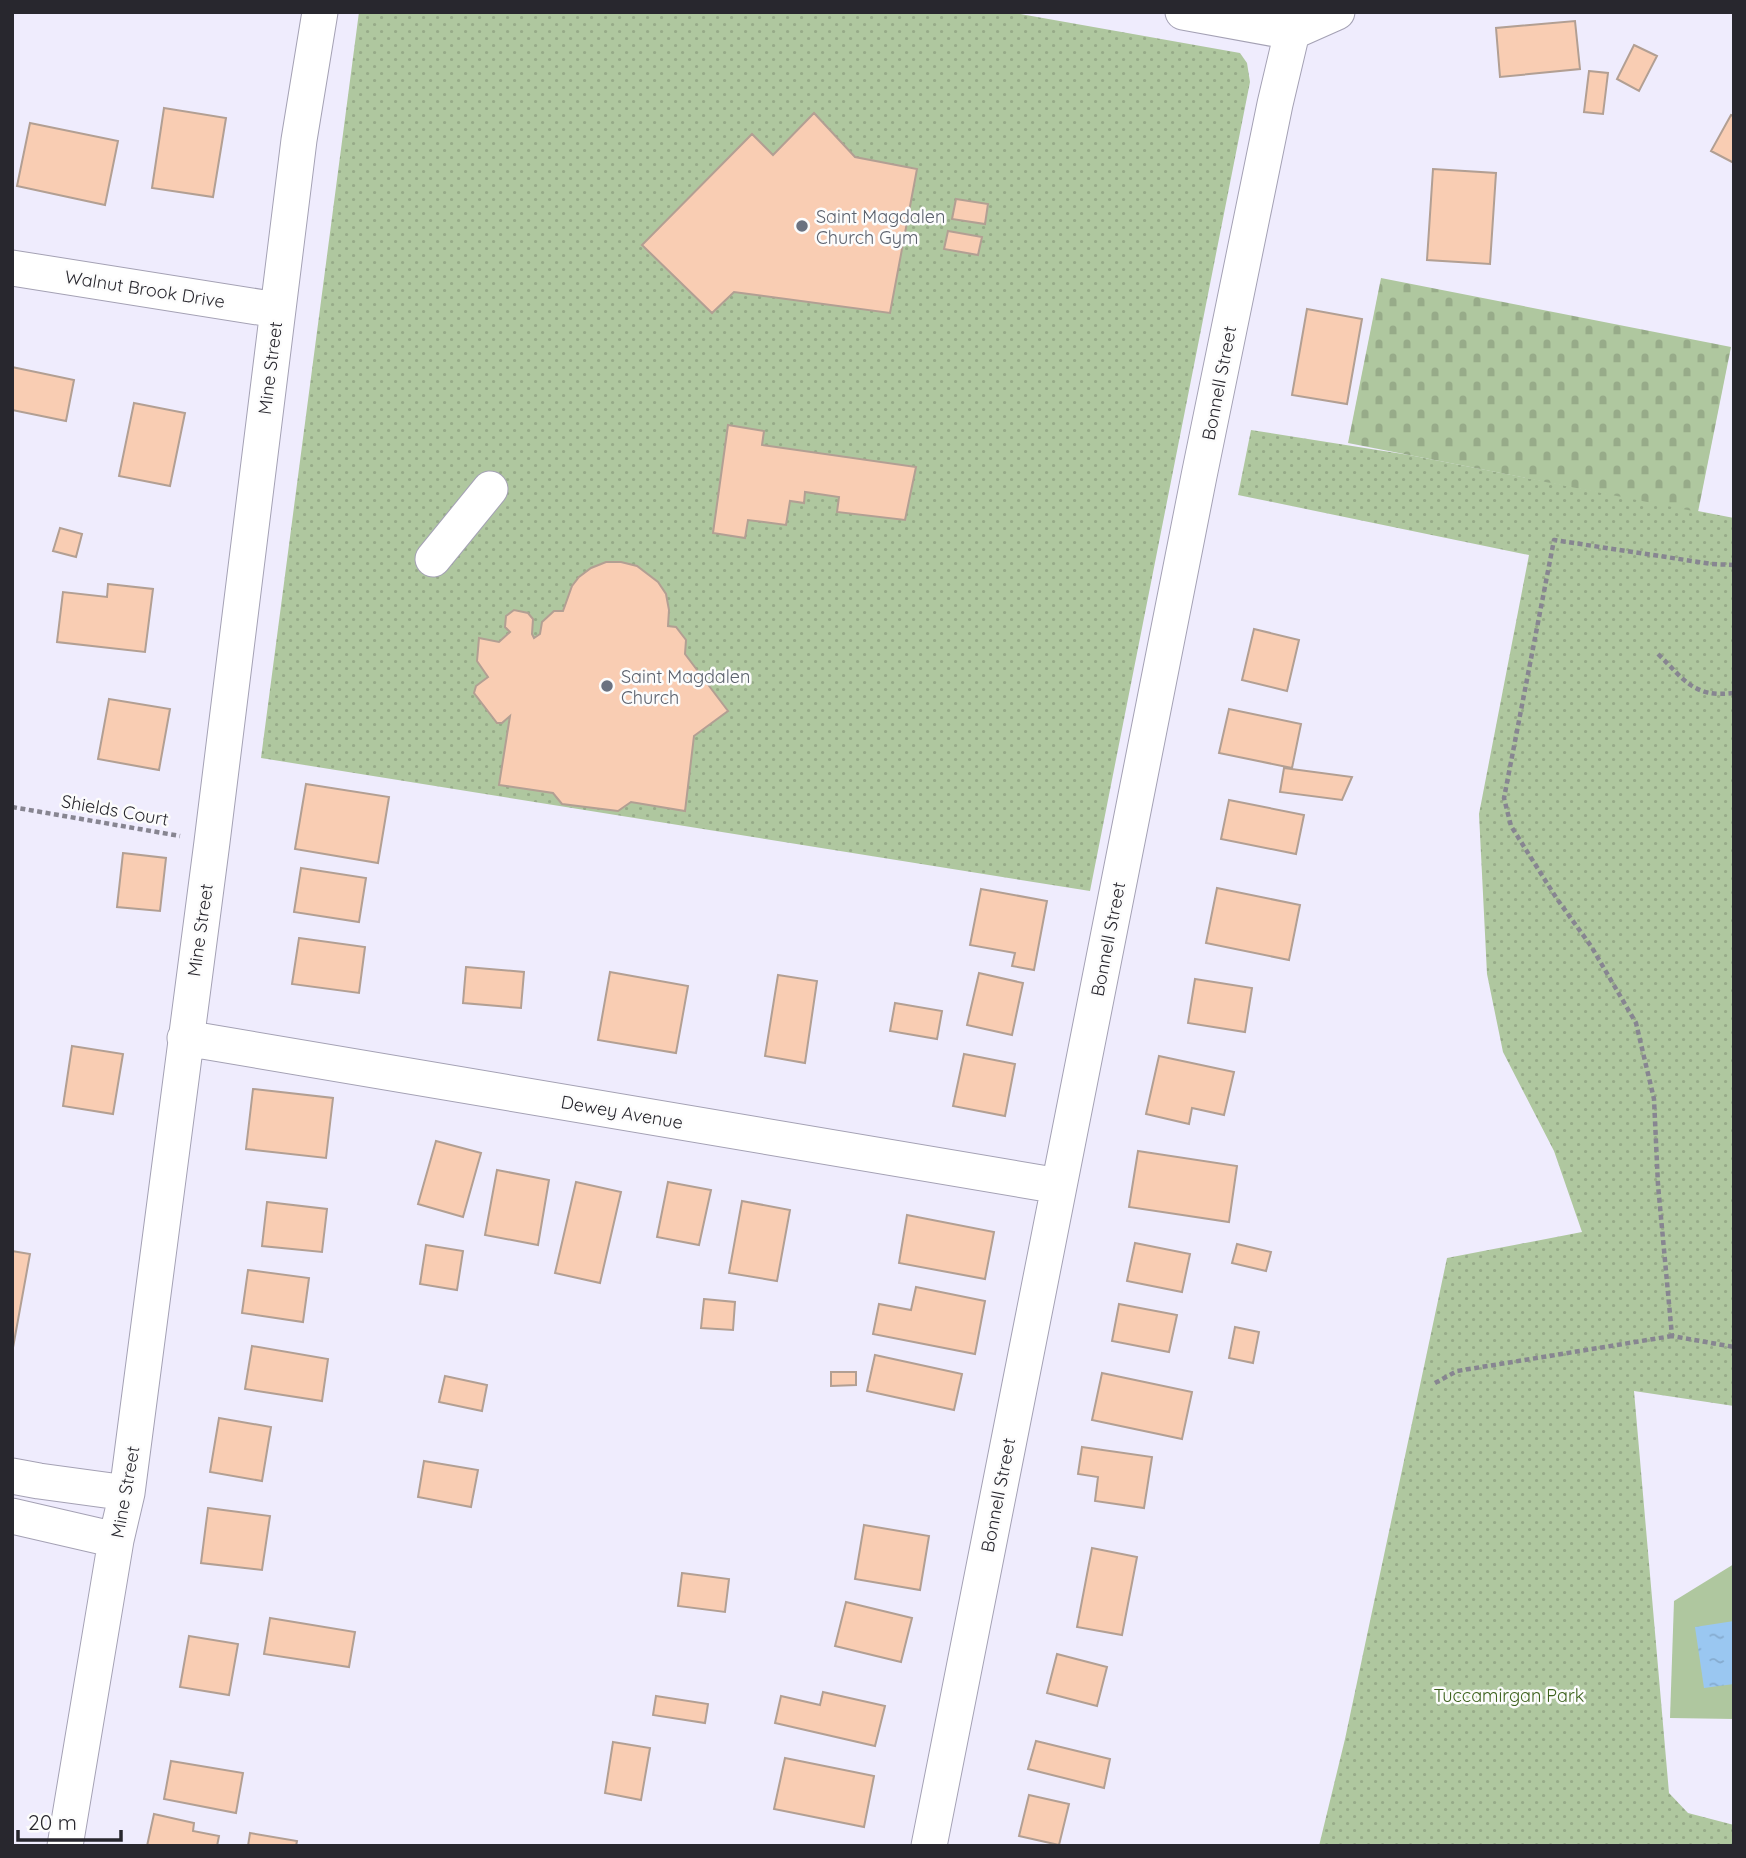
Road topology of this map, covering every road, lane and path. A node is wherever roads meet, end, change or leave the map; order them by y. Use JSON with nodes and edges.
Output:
{"nodes":[{"id":1,"x":320,"y":12,"type":"edge"},
{"id":2,"x":1182,"y":12,"type":"edge"},
{"id":3,"x":1337,"y":12,"type":"edge"},
{"id":4,"x":1292,"y":32,"type":"junction"},
{"id":5,"x":12,"y":268,"type":"edge"},
{"id":6,"x":277,"y":310,"type":"junction"},
{"id":7,"x":490,"y":489,"type":"dead end"},
{"id":8,"x":433,"y":559,"type":"dead end"},
{"id":9,"x":1734,"y":565,"type":"edge"},
{"id":10,"x":1658,"y":654,"type":"dead end"},
{"id":11,"x":1734,"y":694,"type":"edge"},
{"id":12,"x":12,"y":807,"type":"edge"},
{"id":13,"x":212,"y":842,"type":"junction"},
{"id":14,"x":185,"y":1038,"type":"junction"},
{"id":15,"x":1059,"y":1186,"type":"junction"},
{"id":16,"x":1672,"y":1336,"type":"junction"},
{"id":17,"x":1734,"y":1348,"type":"edge"},
{"id":18,"x":1435,"y":1383,"type":"dead end"},
{"id":19,"x":12,"y":1476,"type":"edge"},
{"id":20,"x":127,"y":1493,"type":"junction"},
{"id":21,"x":12,"y":1516,"type":"edge"},
{"id":22,"x":116,"y":1540,"type":"junction"},
{"id":23,"x":65,"y":1846,"type":"edge"},
{"id":24,"x":929,"y":1846,"type":"edge"}],
"edges":[{"from":1,"to":6,"type":"street","name":"Mine Street"},
{"from":2,"to":4,"type":"street"},
{"from":3,"to":4,"type":"street"},
{"from":4,"to":15,"type":"street","name":"Bonnell Street"},
{"from":5,"to":6,"type":"street","name":"Walnut Brook Drive"},
{"from":6,"to":13,"type":"street","name":"Mine Street"},
{"from":7,"to":8,"type":"street"},
{"from":9,"to":16,"type":"path"},
{"from":10,"to":11,"type":"path"},
{"from":12,"to":13,"type":"path","name":"Shields Court"},
{"from":13,"to":14,"type":"street","name":"Mine Street"},
{"from":14,"to":15,"type":"street","name":"Dewey Avenue"},
{"from":14,"to":20,"type":"street","name":"Mine Street"},
{"from":15,"to":24,"type":"street","name":"Bonnell Street"},
{"from":16,"to":17,"type":"path"},
{"from":16,"to":18,"type":"path"},
{"from":19,"to":20,"type":"street"},
{"from":20,"to":22,"type":"street","name":"Mine Street"},
{"from":21,"to":22,"type":"street"},
{"from":22,"to":23,"type":"street","name":"Mine Street"}]}
